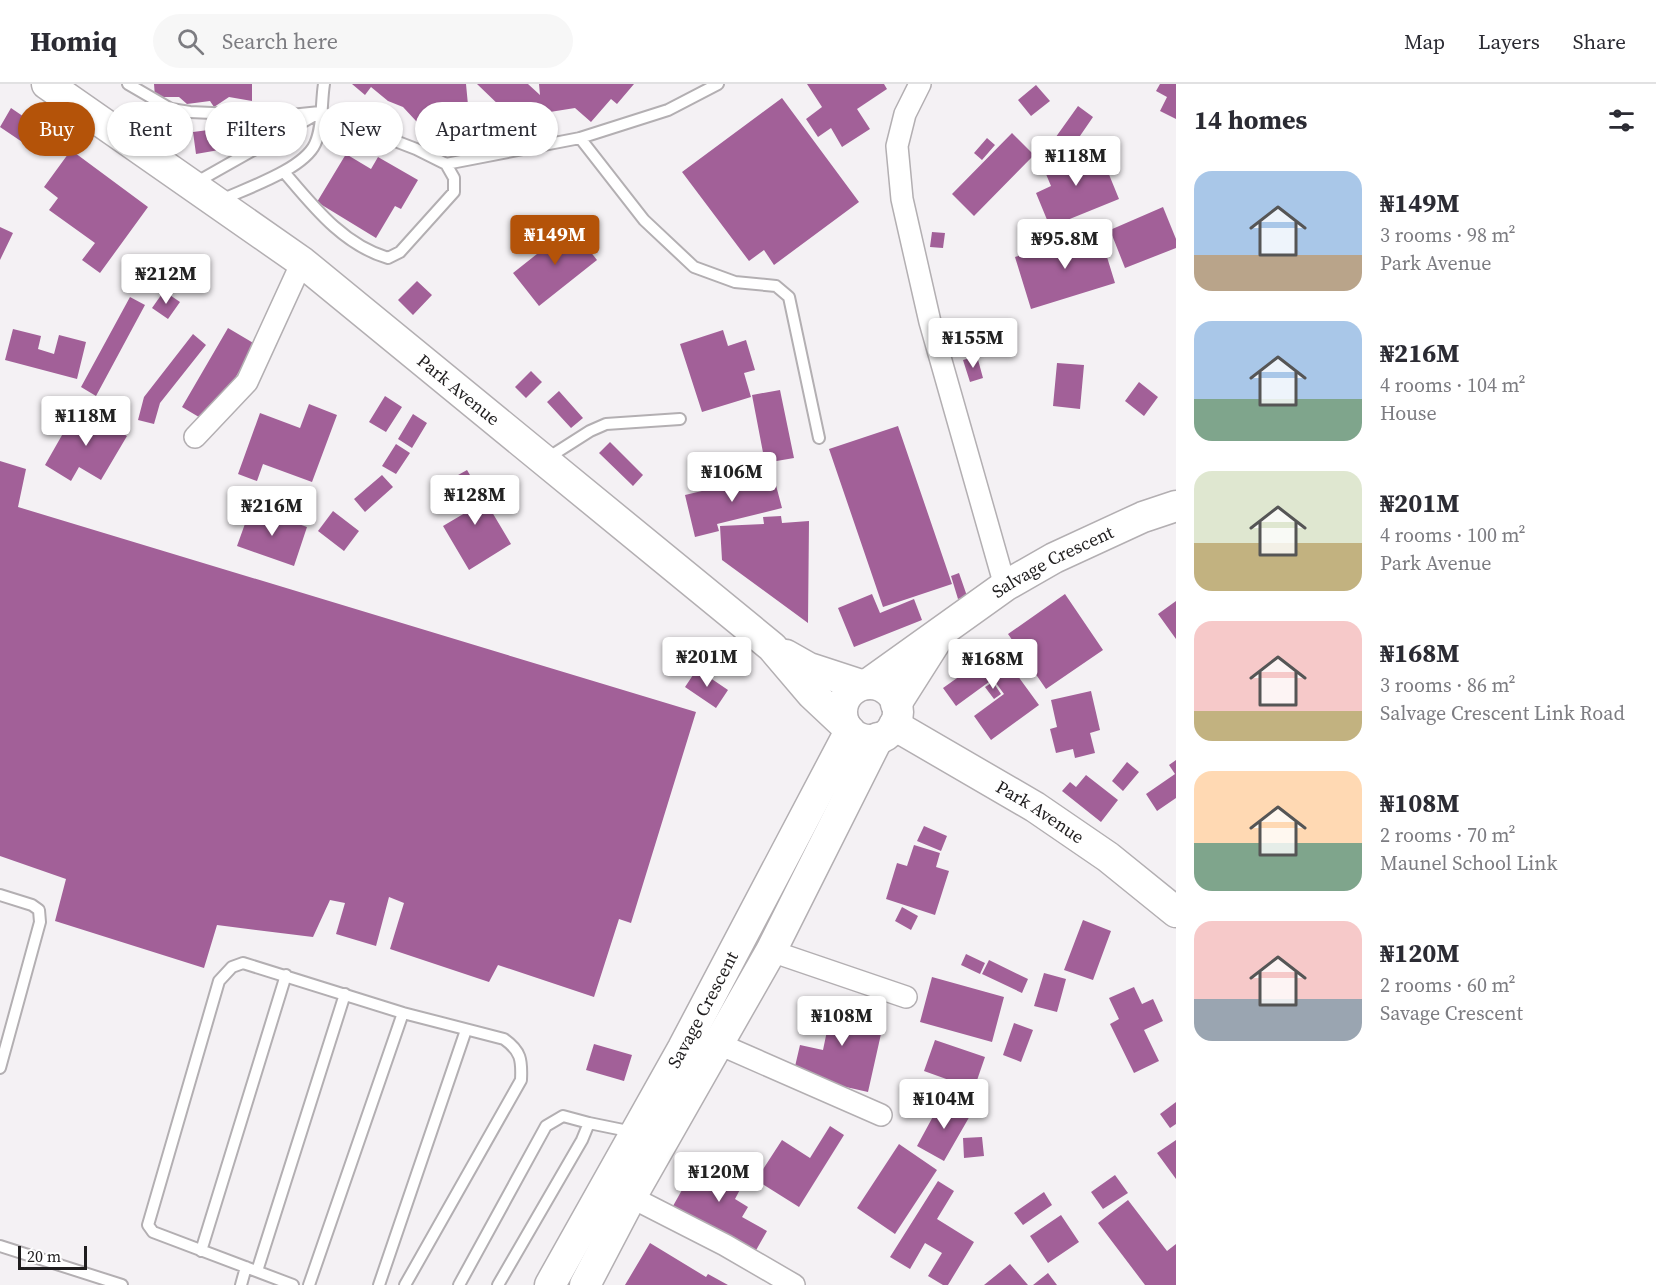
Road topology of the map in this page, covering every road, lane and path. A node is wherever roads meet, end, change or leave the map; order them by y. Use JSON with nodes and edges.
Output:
{"nodes":[{"id":1,"x":47,"y":84,"type":"edge"},
{"id":2,"x":128,"y":84,"type":"edge"},
{"id":3,"x":324,"y":84,"type":"edge"},
{"id":4,"x":718,"y":84,"type":"edge"},
{"id":5,"x":920,"y":84,"type":"edge"},
{"id":6,"x":321,"y":102,"type":"edge"},
{"id":7,"x":319,"y":112,"type":"edge"},
{"id":8,"x":319,"y":113,"type":"edge"},
{"id":9,"x":319,"y":124,"type":"edge"},
{"id":10,"x":580,"y":138,"type":"junction"},
{"id":11,"x":403,"y":144,"type":"edge"},
{"id":12,"x":446,"y":164,"type":"junction"},
{"id":13,"x":284,"y":172,"type":"junction"},
{"id":14,"x":194,"y":184,"type":"junction"},
{"id":15,"x":218,"y":201,"type":"junction"},
{"id":16,"x":302,"y":262,"type":"junction"},
{"id":17,"x":680,"y":419,"type":"dead end"},
{"id":18,"x":195,"y":437,"type":"dead end"},
{"id":19,"x":819,"y":438,"type":"dead end"},
{"id":20,"x":546,"y":460,"type":"junction"},
{"id":21,"x":1176,"y":506,"type":"edge"},
{"id":22,"x":1005,"y":586,"type":"junction"},
{"id":23,"x":939,"y":636,"type":"junction"},
{"id":24,"x":772,"y":647,"type":"junction"},
{"id":25,"x":864,"y":685,"type":"junction"},
{"id":26,"x":873,"y":725,"type":"junction"},
{"id":27,"x":794,"y":834,"type":"junction"},
{"id":28,"x":820,"y":849,"type":"junction"},
{"id":29,"x":0,"y":896,"type":"edge"},
{"id":30,"x":1176,"y":912,"type":"edge"},
{"id":31,"x":771,"y":951,"type":"junction"},
{"id":32,"x":286,"y":975,"type":"junction"},
{"id":33,"x":345,"y":994,"type":"junction"},
{"id":34,"x":906,"y":997,"type":"dead end"},
{"id":35,"x":403,"y":1013,"type":"junction"},
{"id":36,"x":466,"y":1030,"type":"junction"},
{"id":37,"x":719,"y":1044,"type":"junction"},
{"id":38,"x":0,"y":1068,"type":"edge"},
{"id":39,"x":880,"y":1115,"type":"dead end"},
{"id":40,"x":589,"y":1123,"type":"junction"},
{"id":41,"x":637,"y":1133,"type":"junction"},
{"id":42,"x":631,"y":1197,"type":"junction"},
{"id":43,"x":0,"y":1246,"type":"edge"},
{"id":44,"x":201,"y":1251,"type":"junction"},
{"id":45,"x":246,"y":1267,"type":"junction"},
{"id":46,"x":257,"y":1271,"type":"junction"},
{"id":47,"x":122,"y":1285,"type":"edge"},
{"id":48,"x":241,"y":1285,"type":"edge"},
{"id":49,"x":293,"y":1285,"type":"edge"},
{"id":50,"x":309,"y":1285,"type":"edge"},
{"id":51,"x":378,"y":1285,"type":"edge"},
{"id":52,"x":405,"y":1285,"type":"edge"},
{"id":53,"x":459,"y":1285,"type":"edge"},
{"id":54,"x":498,"y":1285,"type":"edge"},
{"id":55,"x":550,"y":1285,"type":"edge"},
{"id":56,"x":585,"y":1285,"type":"edge"},
{"id":57,"x":793,"y":1285,"type":"edge"}],
"edges":[{"from":1,"to":14,"type":"main road","name":"Park Avenue"},
{"from":2,"to":7,"type":"lane"},
{"from":3,"to":6,"type":"lane"},
{"from":4,"to":10,"type":"lane"},
{"from":5,"to":22,"type":"street"},
{"from":8,"to":14,"type":"lane"},
{"from":9,"to":13,"type":"lane"},
{"from":10,"to":12,"type":"lane"},
{"from":10,"to":19,"type":"lane"},
{"from":11,"to":12,"type":"lane"},
{"from":12,"to":13,"type":"lane"},
{"from":13,"to":15,"type":"lane"},
{"from":14,"to":15,"type":"main road","name":"Park Avenue"},
{"from":15,"to":16,"type":"main road","name":"Park Avenue"},
{"from":16,"to":18,"type":"street"},
{"from":16,"to":20,"type":"main road","name":"Park Avenue"},
{"from":17,"to":20,"type":"lane"},
{"from":20,"to":24,"type":"main road","name":"Park Avenue"},
{"from":21,"to":22,"type":"main road","name":"Salvage Crescent"},
{"from":22,"to":23,"type":"main road","name":"Salvage Crescent"},
{"from":23,"to":25,"type":"main road"},
{"from":23,"to":26,"type":"main road"},
{"from":24,"to":25,"type":"main road"},
{"from":24,"to":26,"type":"main road","name":"Park Avenue"},
{"from":25,"to":26,"type":"main road"},
{"from":25,"to":26,"type":"main road"},
{"from":26,"to":27,"type":"main road","name":"Savage Crescent"},
{"from":26,"to":28,"type":"main road","name":"Savage Crescent"},
{"from":26,"to":30,"type":"main road","name":"Park Avenue"},
{"from":27,"to":28,"type":"main road"},
{"from":27,"to":41,"type":"main road","name":"Savage Crescent"},
{"from":28,"to":31,"type":"main road","name":"Savage Crescent"},
{"from":29,"to":38,"type":"lane"},
{"from":31,"to":34,"type":"street"},
{"from":31,"to":37,"type":"main road","name":"Savage Crescent"},
{"from":32,"to":33,"type":"lane"},
{"from":32,"to":44,"type":"lane"},
{"from":32,"to":44,"type":"lane"},
{"from":33,"to":35,"type":"lane"},
{"from":33,"to":46,"type":"lane"},
{"from":35,"to":36,"type":"lane"},
{"from":35,"to":50,"type":"lane"},
{"from":36,"to":51,"type":"lane"},
{"from":36,"to":52,"type":"lane"},
{"from":37,"to":39,"type":"street"},
{"from":37,"to":42,"type":"main road","name":"Savage Crescent"},
{"from":40,"to":41,"type":"lane"},
{"from":40,"to":53,"type":"lane"},
{"from":40,"to":54,"type":"lane"},
{"from":41,"to":55,"type":"main road","name":"Savage Crescent"},
{"from":42,"to":56,"type":"main road","name":"Savage Crescent"},
{"from":42,"to":57,"type":"street"},
{"from":43,"to":47,"type":"lane"},
{"from":44,"to":45,"type":"lane"},
{"from":45,"to":46,"type":"lane"},
{"from":45,"to":48,"type":"lane"},
{"from":46,"to":49,"type":"lane"}]}
